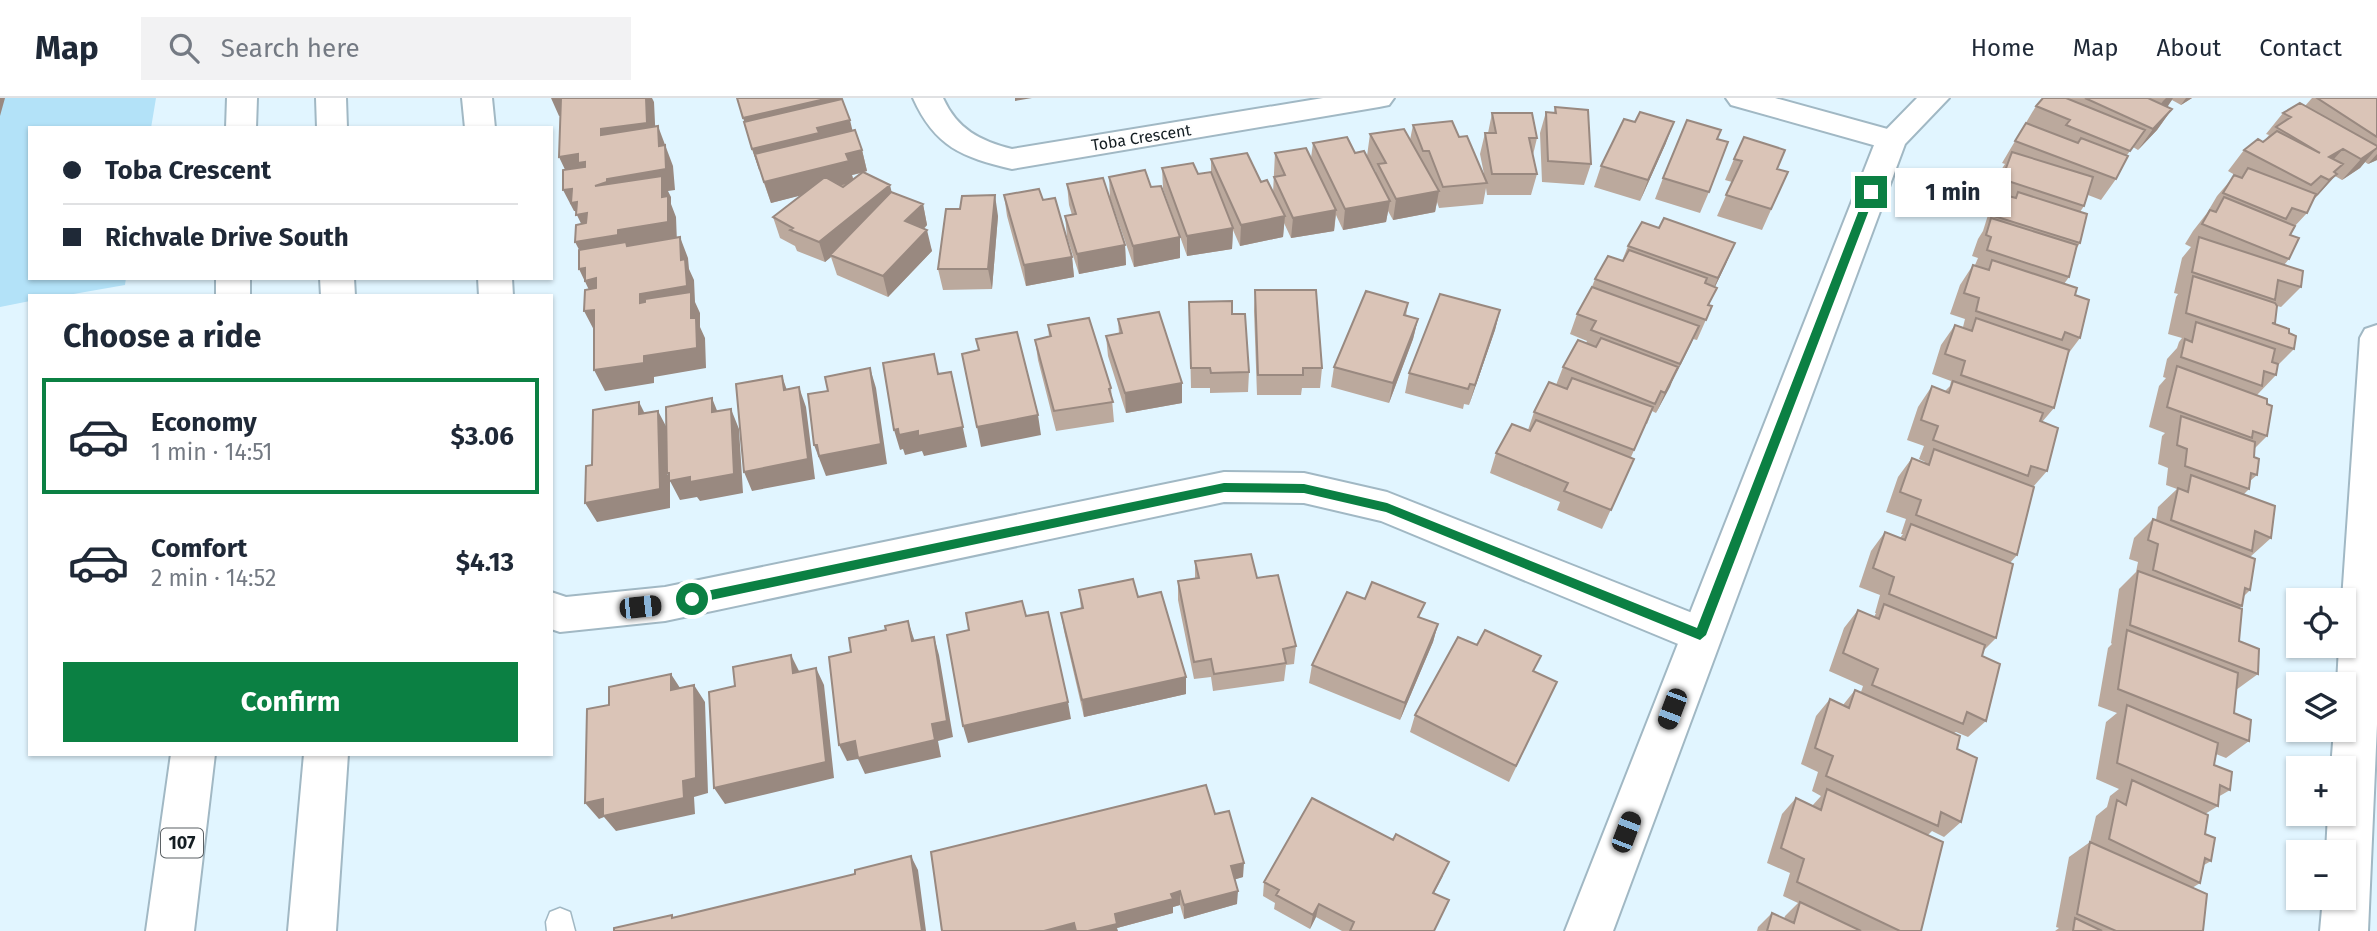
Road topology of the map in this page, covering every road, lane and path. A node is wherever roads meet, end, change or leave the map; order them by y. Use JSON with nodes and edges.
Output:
{"nodes":[{"id":1,"x":242,"y":98,"type":"edge"},
{"id":2,"x":331,"y":98,"type":"edge"},
{"id":3,"x":477,"y":98,"type":"edge"},
{"id":4,"x":928,"y":98,"type":"edge"},
{"id":5,"x":1379,"y":98,"type":"edge"},
{"id":6,"x":1741,"y":98,"type":"edge"},
{"id":7,"x":1934,"y":98,"type":"edge"},
{"id":8,"x":241,"y":126,"type":"edge"},
{"id":9,"x":332,"y":126,"type":"edge"},
{"id":10,"x":480,"y":126,"type":"edge"},
{"id":11,"x":1891,"y":141,"type":"junction"},
{"id":12,"x":2377,"y":338,"type":"edge"},
{"id":13,"x":553,"y":610,"type":"edge"},
{"id":14,"x":1700,"y":635,"type":"junction"},
{"id":15,"x":193,"y":756,"type":"edge"},
{"id":16,"x":326,"y":756,"type":"edge"},
{"id":17,"x":170,"y":931,"type":"edge"},
{"id":18,"x":312,"y":931,"type":"edge"},
{"id":19,"x":1589,"y":931,"type":"edge"},
{"id":20,"x":2344,"y":931,"type":"edge"}],
"edges":[{"from":1,"to":8,"type":"street"},
{"from":2,"to":9,"type":"street"},
{"from":3,"to":10,"type":"street"},
{"from":4,"to":5,"type":"street","name":"Toba Crescent"},
{"from":6,"to":11,"type":"street"},
{"from":7,"to":11,"type":"street"},
{"from":11,"to":14,"type":"street"},
{"from":12,"to":20,"type":"street"},
{"from":13,"to":14,"type":"street"},
{"from":14,"to":19,"type":"street"},
{"from":15,"to":17,"type":"street","number":"107"},
{"from":16,"to":18,"type":"street"}]}
